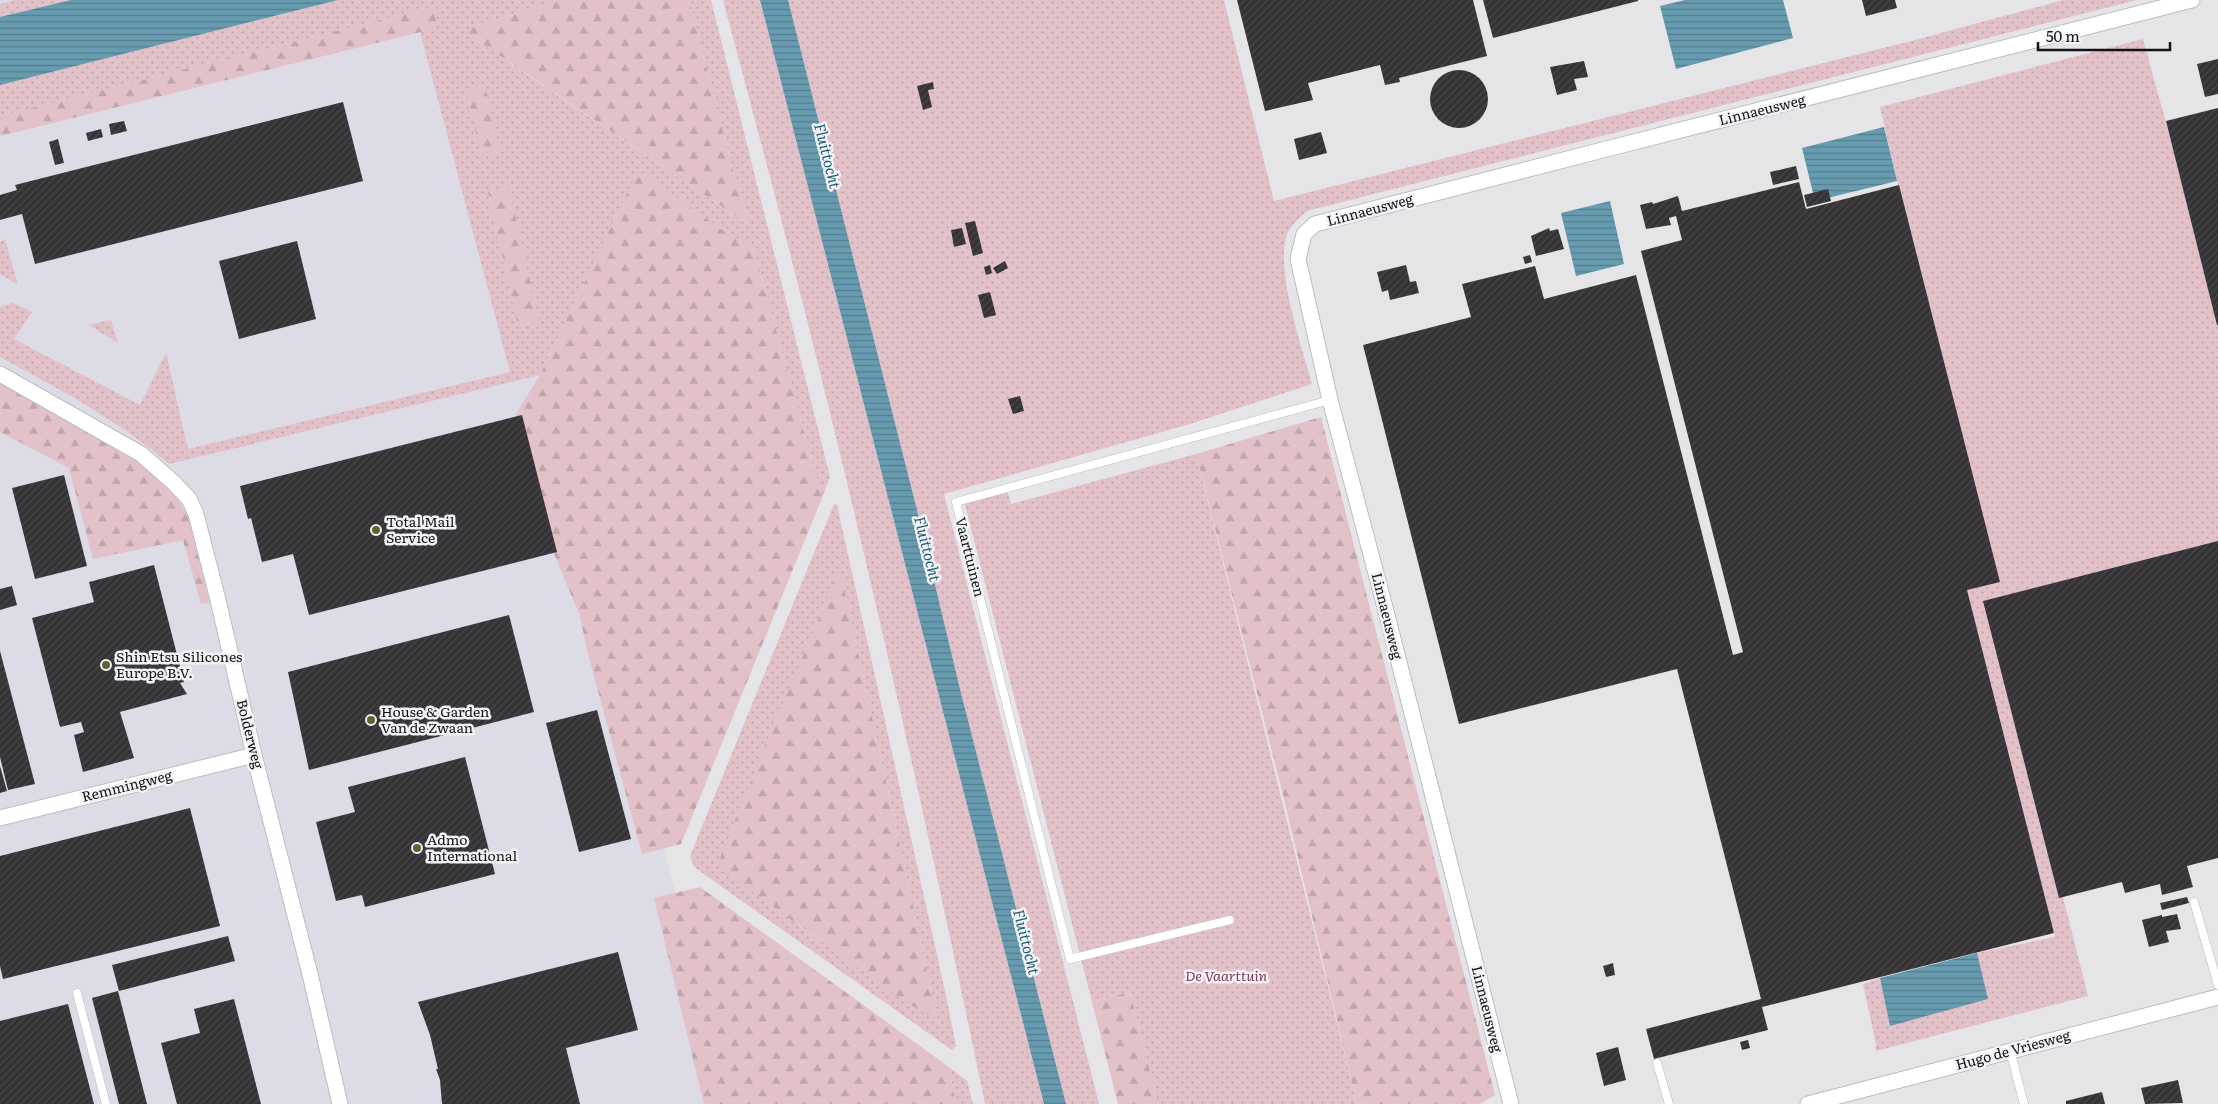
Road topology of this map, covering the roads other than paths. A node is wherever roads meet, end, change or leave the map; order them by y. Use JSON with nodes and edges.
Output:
{"nodes":[{"id":1,"x":2192,"y":0,"type":"edge"},
{"id":2,"x":0,"y":374,"type":"edge"},
{"id":3,"x":1330,"y":400,"type":"junction"},
{"id":4,"x":254,"y":755,"type":"junction"},
{"id":5,"x":0,"y":818,"type":"edge"},
{"id":6,"x":2194,"y":902,"type":"dead end"},
{"id":7,"x":1230,"y":920,"type":"dead end"},
{"id":8,"x":2218,"y":985,"type":"edge"},
{"id":9,"x":76,"y":993,"type":"dead end"},
{"id":10,"x":2218,"y":997,"type":"edge"},
{"id":11,"x":2010,"y":1050,"type":"junction"},
{"id":12,"x":1657,"y":1063,"type":"dead end"},
{"id":13,"x":106,"y":1104,"type":"edge"},
{"id":14,"x":340,"y":1104,"type":"edge"},
{"id":15,"x":1511,"y":1104,"type":"edge"},
{"id":16,"x":1669,"y":1104,"type":"edge"},
{"id":17,"x":1808,"y":1104,"type":"edge"},
{"id":18,"x":2024,"y":1104,"type":"edge"}],
"edges":[{"from":1,"to":3,"type":"street","name":"Linnaeusweg"},
{"from":2,"to":4,"type":"street","name":"Bolderweg"},
{"from":3,"to":7,"type":"lane","name":"Vaarttuinen"},
{"from":3,"to":15,"type":"street","name":"Linnaeusweg"},
{"from":4,"to":5,"type":"street","name":"Remmingweg"},
{"from":4,"to":14,"type":"street","name":"Bolderweg"},
{"from":6,"to":8,"type":"lane"},
{"from":9,"to":13,"type":"lane"},
{"from":10,"to":11,"type":"street","name":"Hugo de Vriesweg"},
{"from":11,"to":17,"type":"street","name":"Hugo de Vriesweg"},
{"from":11,"to":18,"type":"lane"},
{"from":12,"to":16,"type":"lane"}]}
